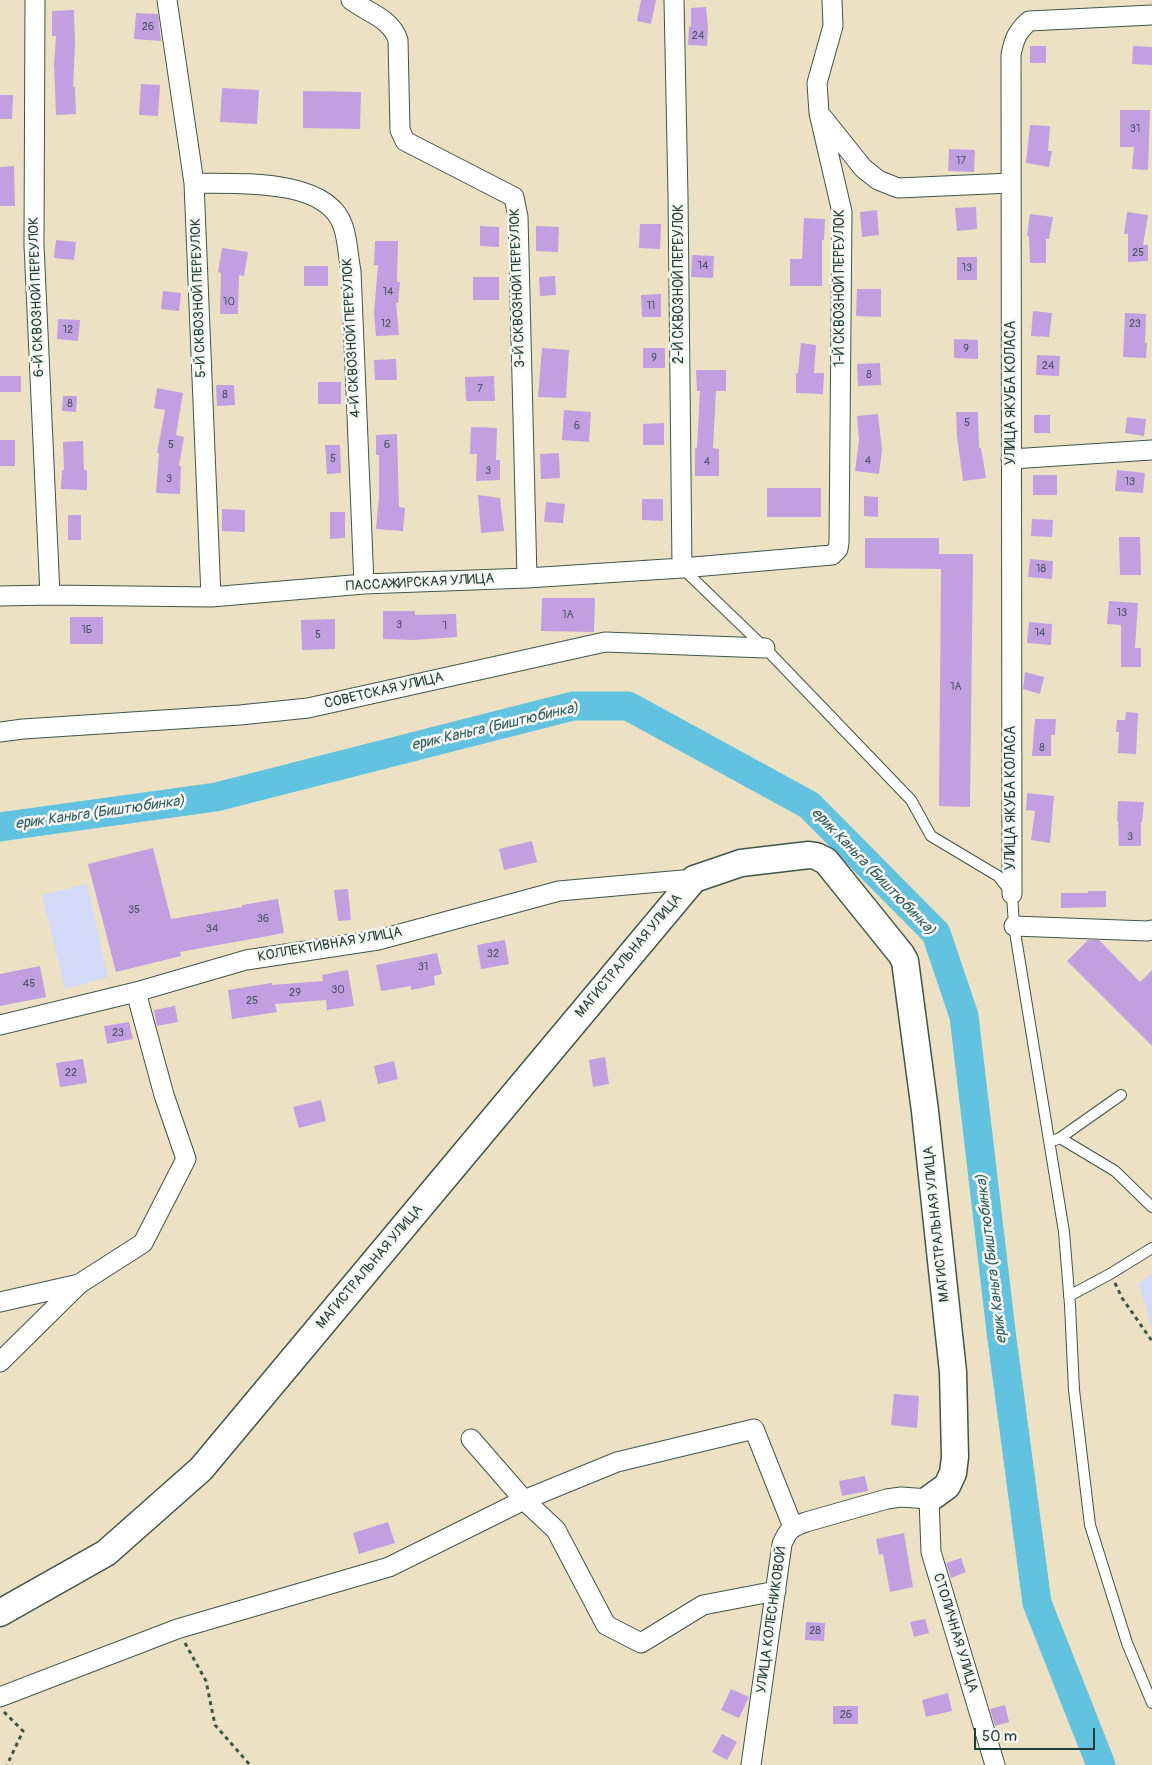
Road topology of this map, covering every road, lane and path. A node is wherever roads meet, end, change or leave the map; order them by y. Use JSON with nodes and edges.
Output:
{"nodes":[{"id":1,"x":35,"y":0,"type":"edge"},
{"id":2,"x":167,"y":0,"type":"edge"},
{"id":3,"x":351,"y":0,"type":"edge"},
{"id":4,"x":674,"y":0,"type":"edge"},
{"id":5,"x":832,"y":0,"type":"edge"},
{"id":6,"x":1152,"y":14,"type":"edge"},
{"id":7,"x":819,"y":113,"type":"junction"},
{"id":8,"x":194,"y":183,"type":"junction"},
{"id":9,"x":1011,"y":183,"type":"junction"},
{"id":10,"x":1152,"y":450,"type":"edge"},
{"id":11,"x":1011,"y":458,"type":"junction"},
{"id":12,"x":838,"y":550,"type":"joint"},
{"id":13,"x":682,"y":568,"type":"junction"},
{"id":14,"x":527,"y":578,"type":"junction"},
{"id":15,"x":364,"y":584,"type":"junction"},
{"id":16,"x":50,"y":595,"type":"junction"},
{"id":17,"x":0,"y":596,"type":"edge"},
{"id":18,"x":211,"y":597,"type":"junction"},
{"id":19,"x":765,"y":648,"type":"junction"},
{"id":20,"x":0,"y":732,"type":"edge"},
{"id":21,"x":694,"y":879,"type":"junction"},
{"id":22,"x":1012,"y":894,"type":"junction"},
{"id":23,"x":1014,"y":926,"type":"junction"},
{"id":24,"x":1152,"y":930,"type":"edge"},
{"id":25,"x":136,"y":992,"type":"junction"},
{"id":26,"x":0,"y":1025,"type":"edge"},
{"id":27,"x":1121,"y":1095,"type":"dead end"},
{"id":28,"x":1060,"y":1138,"type":"junction"},
{"id":29,"x":1049,"y":1142,"type":"junction"},
{"id":30,"x":1152,"y":1207,"type":"edge"},
{"id":31,"x":1152,"y":1248,"type":"edge"},
{"id":32,"x":1110,"y":1274,"type":"junction"},
{"id":33,"x":79,"y":1284,"type":"junction"},
{"id":34,"x":1069,"y":1296,"type":"junction"},
{"id":35,"x":0,"y":1302,"type":"edge"},
{"id":36,"x":1152,"y":1341,"type":"edge"},
{"id":37,"x":0,"y":1362,"type":"edge"},
{"id":38,"x":471,"y":1439,"type":"dead end"},
{"id":39,"x":929,"y":1499,"type":"junction"},
{"id":40,"x":524,"y":1500,"type":"junction"},
{"id":41,"x":793,"y":1527,"type":"junction"},
{"id":42,"x":776,"y":1591,"type":"junction"},
{"id":43,"x":0,"y":1614,"type":"edge"},
{"id":44,"x":177,"y":1629,"type":"junction"},
{"id":45,"x":0,"y":1697,"type":"edge"},
{"id":46,"x":1152,"y":1703,"type":"edge"},
{"id":47,"x":0,"y":1708,"type":"edge"},
{"id":48,"x":7,"y":1765,"type":"edge"},
{"id":49,"x":250,"y":1765,"type":"edge"},
{"id":50,"x":751,"y":1765,"type":"edge"},
{"id":51,"x":995,"y":1765,"type":"edge"}],
"edges":[{"from":1,"to":16,"type":"street","name":"6-Й СКВОЗНОЙ ПЕРЕУЛОК"},
{"from":2,"to":8,"type":"street","name":"5-Й СКВОЗНОЙ ПЕРЕУЛОК"},
{"from":3,"to":14,"type":"street","name":"3-Й СКВОЗНОЙ ПЕРЕУЛОК"},
{"from":4,"to":13,"type":"street","name":"2-Й СКВОЗНОЙ ПЕРЕУЛОК"},
{"from":5,"to":7,"type":"street","name":"1-Й СКВОЗНОЙ ПЕРЕУЛОК"},
{"from":6,"to":9,"type":"street","name":"УЛИЦА ЯКУБА КОЛАСА"},
{"from":7,"to":9,"type":"street"},
{"from":7,"to":12,"type":"street","name":"1-Й СКВОЗНОЙ ПЕРЕУЛОК"},
{"from":8,"to":15,"type":"street","name":"4-Й СКВОЗНОЙ ПЕРЕУЛОК"},
{"from":8,"to":18,"type":"street","name":"5-Й СКВОЗНОЙ ПЕРЕУЛОК"},
{"from":9,"to":11,"type":"street","name":"УЛИЦА ЯКУБА КОЛАСА"},
{"from":10,"to":11,"type":"street"},
{"from":11,"to":22,"type":"street","name":"УЛИЦА ЯКУБА КОЛАСА"},
{"from":12,"to":13,"type":"street","name":"ПАССАЖИРСКАЯ УЛИЦА"},
{"from":13,"to":14,"type":"street","name":"ПАССАЖИРСКАЯ УЛИЦА"},
{"from":13,"to":19,"type":"lane"},
{"from":14,"to":15,"type":"street","name":"ПАССАЖИРСКАЯ УЛИЦА"},
{"from":15,"to":18,"type":"street","name":"ПАССАЖИРСКАЯ УЛИЦА"},
{"from":16,"to":17,"type":"street","name":"ПАССАЖИРСКАЯ УЛИЦА"},
{"from":16,"to":18,"type":"street","name":"ПАССАЖИРСКАЯ УЛИЦА"},
{"from":19,"to":20,"type":"street","name":"СОВЕТСКАЯ УЛИЦА"},
{"from":19,"to":22,"type":"lane"},
{"from":21,"to":25,"type":"street","name":"КОЛЛЕКТИВНАЯ УЛИЦА"},
{"from":21,"to":39,"type":"street","name":"МАГИСТРАЛЬНАЯ УЛИЦА"},
{"from":21,"to":43,"type":"street","name":"МАГИСТРАЛЬНАЯ УЛИЦА"},
{"from":22,"to":23,"type":"lane"},
{"from":23,"to":24,"type":"street"},
{"from":23,"to":29,"type":"lane"},
{"from":25,"to":26,"type":"street","name":"КОЛЛЕКТИВНАЯ УЛИЦА"},
{"from":25,"to":33,"type":"street"},
{"from":27,"to":28,"type":"lane"},
{"from":28,"to":29,"type":"lane"},
{"from":28,"to":30,"type":"lane"},
{"from":29,"to":34,"type":"lane"},
{"from":31,"to":32,"type":"lane"},
{"from":32,"to":34,"type":"lane"},
{"from":32,"to":36,"type":"path"},
{"from":33,"to":35,"type":"street"},
{"from":33,"to":37,"type":"street"},
{"from":34,"to":46,"type":"lane"},
{"from":38,"to":40,"type":"street"},
{"from":39,"to":41,"type":"street"},
{"from":39,"to":51,"type":"street","name":"СТОЛИЧНАЯ УЛИЦА"},
{"from":40,"to":41,"type":"street"},
{"from":40,"to":42,"type":"street"},
{"from":40,"to":44,"type":"street"},
{"from":41,"to":42,"type":"street","name":"УЛИЦА КОЛЕСНИКОВОЙ"},
{"from":42,"to":50,"type":"street","name":"УЛИЦА КОЛЕСНИКОВОЙ"},
{"from":44,"to":45,"type":"street"},
{"from":44,"to":49,"type":"path"},
{"from":47,"to":48,"type":"path"}]}
